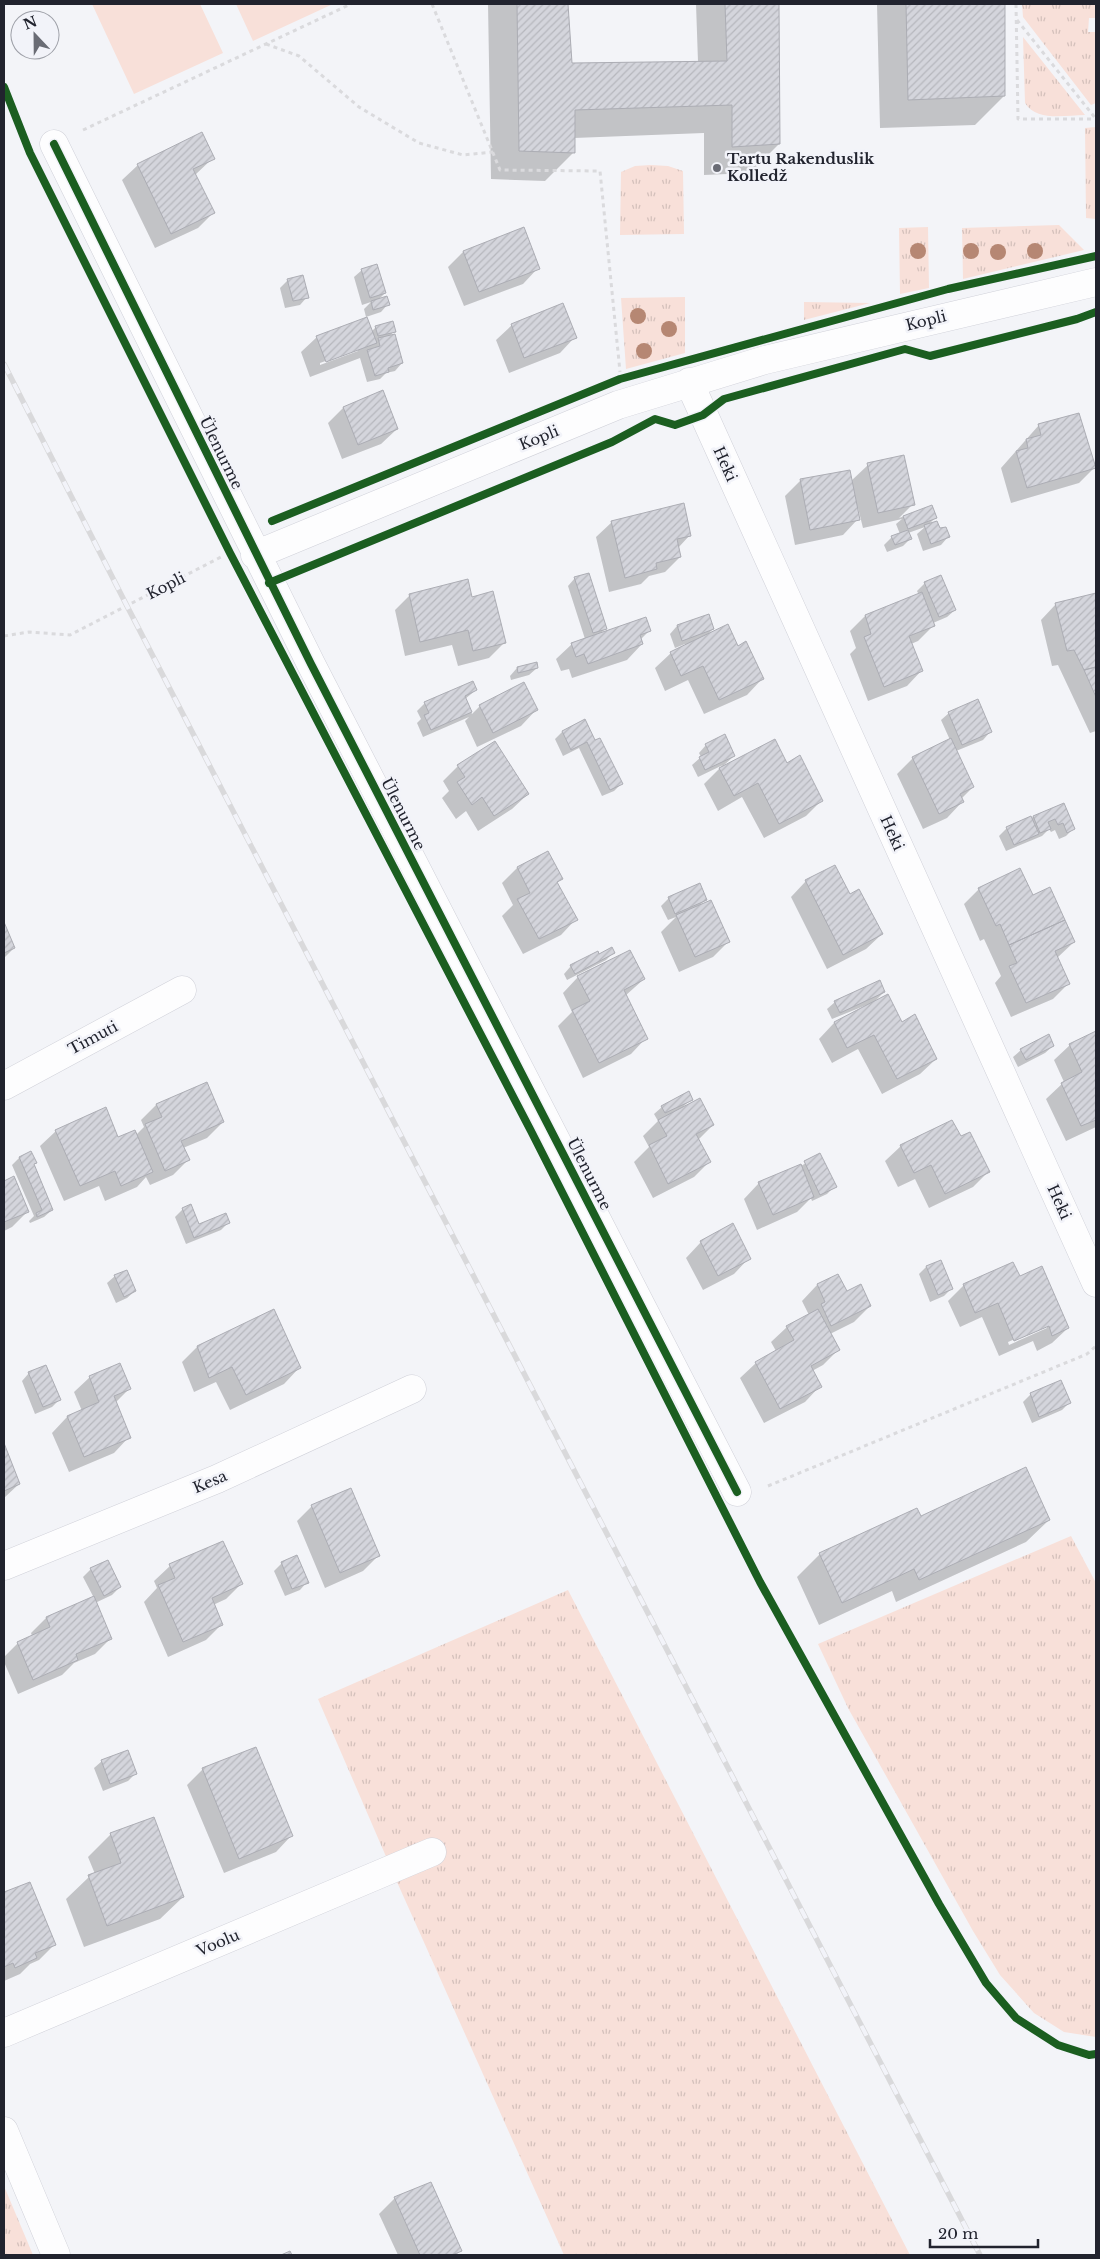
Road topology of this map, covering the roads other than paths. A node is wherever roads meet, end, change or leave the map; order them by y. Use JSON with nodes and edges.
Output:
{"nodes":[{"id":1,"x":54,"y":144,"type":"road end"},
{"id":2,"x":1096,"y":282,"type":"edge"},
{"id":3,"x":689,"y":382,"type":"junction"},
{"id":4,"x":256,"y":555,"type":"junction"},
{"id":5,"x":182,"y":990,"type":"dead end"},
{"id":6,"x":4,"y":1086,"type":"edge"},
{"id":7,"x":1096,"y":1283,"type":"edge"},
{"id":8,"x":412,"y":1389,"type":"dead end"},
{"id":9,"x":737,"y":1492,"type":"road end"},
{"id":10,"x":4,"y":1566,"type":"edge"},
{"id":11,"x":432,"y":1852,"type":"dead end"},
{"id":12,"x":4,"y":2033,"type":"edge"},
{"id":13,"x":4,"y":2131,"type":"edge"},
{"id":14,"x":56,"y":2255,"type":"edge"}],
"edges":[{"from":1,"to":4,"type":"street","name":"Ülenurme"},
{"from":2,"to":3,"type":"street","name":"Kopli"},
{"from":3,"to":4,"type":"street","name":"Kopli"},
{"from":3,"to":7,"type":"street","name":"Heki"},
{"from":4,"to":9,"type":"street","name":"Ülenurme"},
{"from":5,"to":6,"type":"street","name":"Timuti"},
{"from":8,"to":10,"type":"street","name":"Kesa"},
{"from":11,"to":12,"type":"street","name":"Voolu"},
{"from":13,"to":14,"type":"street"}]}
